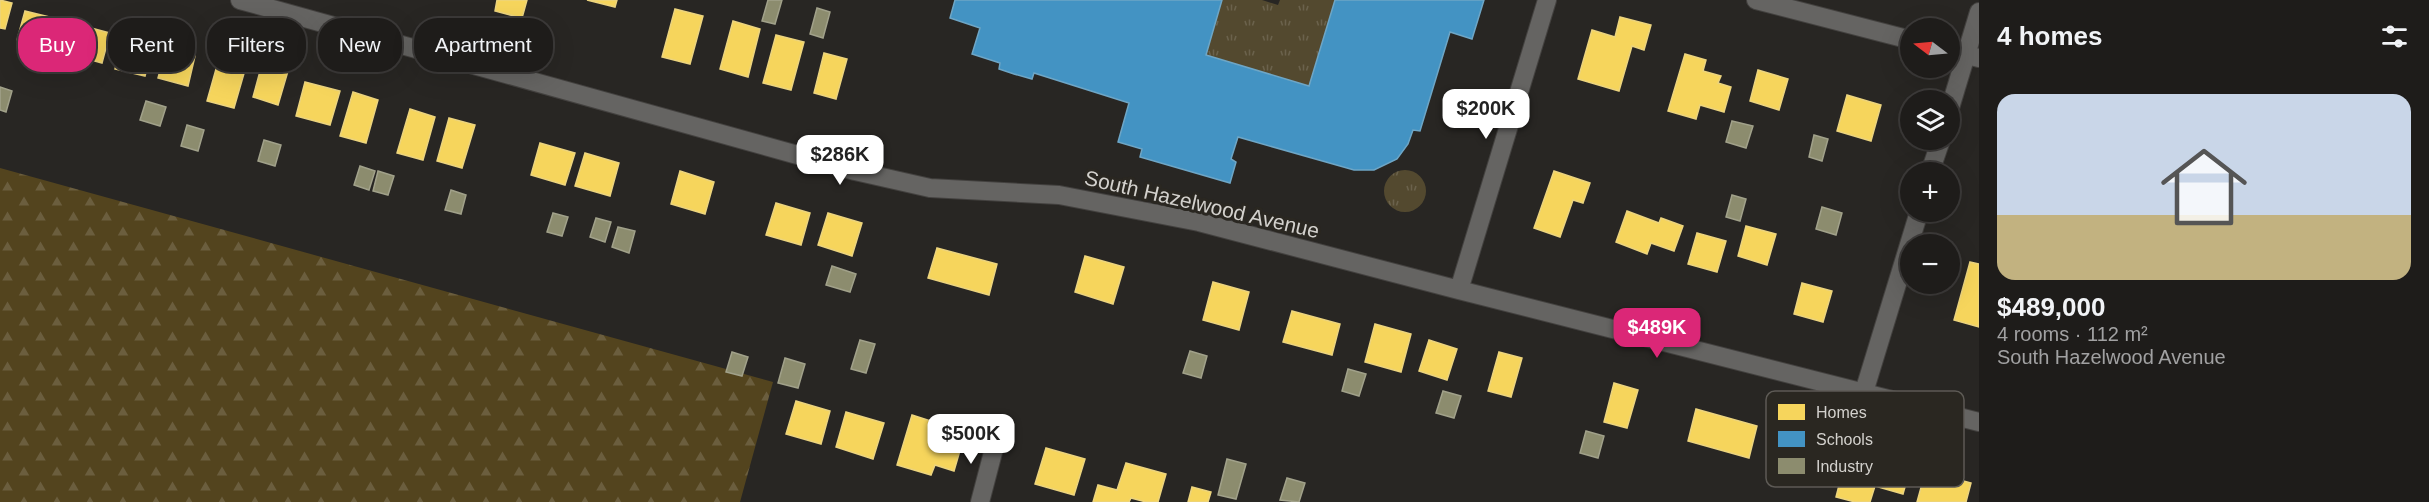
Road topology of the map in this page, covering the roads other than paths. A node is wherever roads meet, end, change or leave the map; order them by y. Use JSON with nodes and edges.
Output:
{"nodes":[{"id":1,"x":240,"y":0,"type":"edge"},
{"id":2,"x":1547,"y":0,"type":"edge"},
{"id":3,"x":1756,"y":0,"type":"edge"},
{"id":4,"x":1979,"y":12,"type":"edge"},
{"id":5,"x":1900,"y":37,"type":"edge"},
{"id":6,"x":1965,"y":54,"type":"edge"},
{"id":7,"x":1955,"y":90,"type":"edge"},
{"id":8,"x":1916,"y":222,"type":"edge"},
{"id":9,"x":1459,"y":291,"type":"junction"},
{"id":10,"x":1860,"y":391,"type":"edge"},
{"id":11,"x":1864,"y":391,"type":"edge"},
{"id":12,"x":1964,"y":418,"type":"edge"},
{"id":13,"x":1979,"y":422,"type":"edge"},
{"id":14,"x":998,"y":437,"type":"dead end"},
{"id":15,"x":980,"y":502,"type":"edge"}],
"edges":[{"from":1,"to":9,"type":"street","name":"South Hazelwood Avenue"},
{"from":2,"to":9,"type":"street"},
{"from":3,"to":5,"type":"street"},
{"from":4,"to":6,"type":"street"},
{"from":6,"to":7,"type":"street"},
{"from":8,"to":11,"type":"street"},
{"from":9,"to":10,"type":"street","name":"South Hazelwood Avenue"},
{"from":12,"to":13,"type":"street","name":"South Hazelwood Avenue"},
{"from":14,"to":15,"type":"street"}]}
